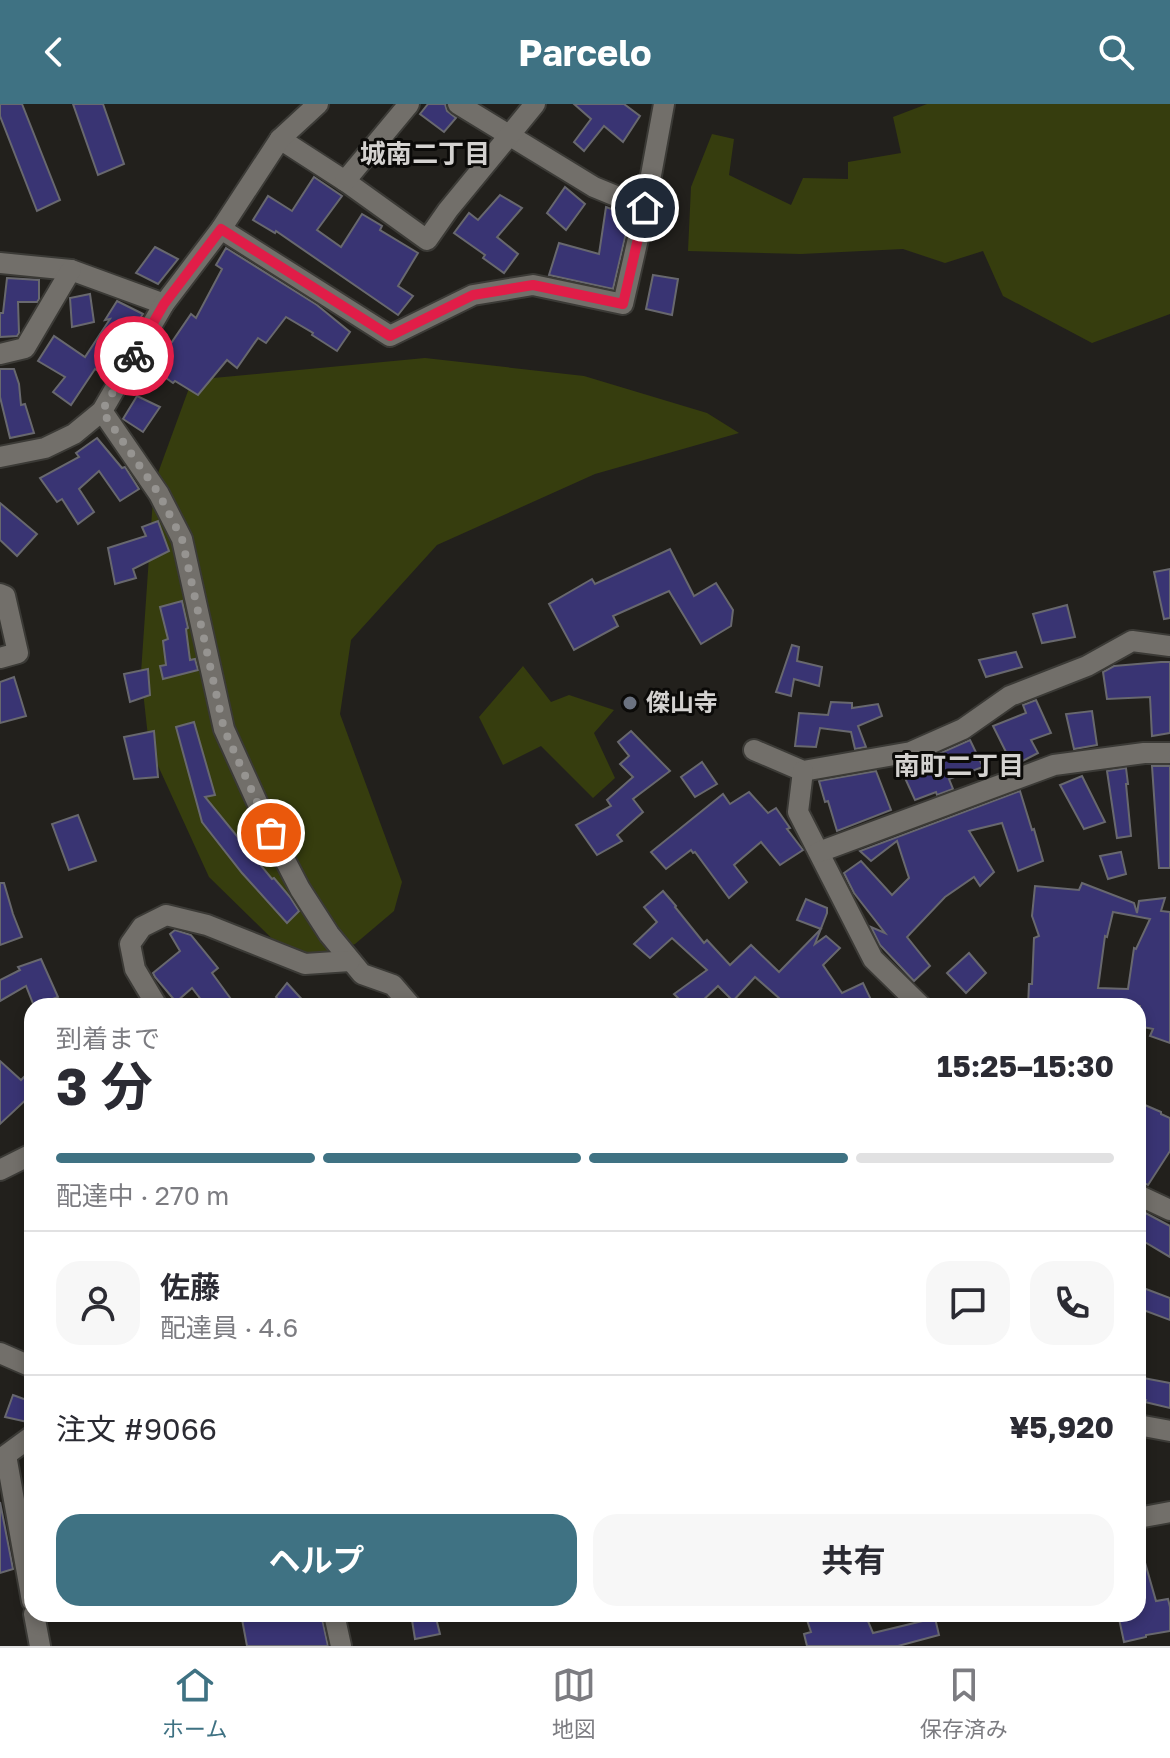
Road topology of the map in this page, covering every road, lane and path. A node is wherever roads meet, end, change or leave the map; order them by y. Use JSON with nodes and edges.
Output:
{"nodes":[{"id":1,"x":318,"y":104,"type":"edge"},
{"id":2,"x":409,"y":104,"type":"edge"},
{"id":3,"x":458,"y":104,"type":"edge"},
{"id":4,"x":535,"y":104,"type":"edge"},
{"id":5,"x":664,"y":104,"type":"edge"},
{"id":6,"x":508,"y":136,"type":"junction"},
{"id":7,"x":280,"y":139,"type":"junction"},
{"id":8,"x":345,"y":181,"type":"junction"},
{"id":9,"x":645,"y":208,"type":"junction"},
{"id":10,"x":221,"y":229,"type":"junction"},
{"id":11,"x":0,"y":263,"type":"edge"},
{"id":12,"x":71,"y":270,"type":"junction"},
{"id":13,"x":164,"y":304,"type":"junction"},
{"id":14,"x":0,"y":354,"type":"edge"},
{"id":15,"x":102,"y":411,"type":"junction"},
{"id":16,"x":0,"y":457,"type":"edge"},
{"id":17,"x":0,"y":594,"type":"edge"},
{"id":18,"x":1170,"y":646,"type":"edge"},
{"id":19,"x":0,"y":658,"type":"edge"},
{"id":20,"x":754,"y":750,"type":"dead end"},
{"id":21,"x":1170,"y":753,"type":"edge"},
{"id":22,"x":803,"y":771,"type":"junction"},
{"id":23,"x":819,"y":852,"type":"junction"},
{"id":24,"x":350,"y":961,"type":"junction"},
{"id":25,"x":152,"y":998,"type":"edge"},
{"id":26,"x":404,"y":998,"type":"edge"},
{"id":27,"x":913,"y":998,"type":"edge"},
{"id":28,"x":24,"y":1158,"type":"edge"},
{"id":29,"x":0,"y":1170,"type":"edge"},
{"id":30,"x":1146,"y":1199,"type":"edge"},
{"id":31,"x":1170,"y":1210,"type":"edge"},
{"id":32,"x":0,"y":1353,"type":"edge"},
{"id":33,"x":24,"y":1364,"type":"edge"},
{"id":34,"x":1146,"y":1426,"type":"edge"},
{"id":35,"x":1170,"y":1431,"type":"edge"},
{"id":36,"x":24,"y":1442,"type":"edge"},
{"id":37,"x":1170,"y":1512,"type":"edge"},
{"id":38,"x":1146,"y":1516,"type":"edge"},
{"id":39,"x":24,"y":1556,"type":"edge"},
{"id":40,"x":36,"y":1622,"type":"edge"},
{"id":41,"x":336,"y":1622,"type":"edge"},
{"id":42,"x":40,"y":1646,"type":"edge"},
{"id":43,"x":341,"y":1646,"type":"edge"}],
"edges":[{"from":1,"to":7,"type":"street"},
{"from":2,"to":8,"type":"street"},
{"from":3,"to":6,"type":"street"},
{"from":4,"to":6,"type":"street"},
{"from":5,"to":9,"type":"street"},
{"from":6,"to":8,"type":"street"},
{"from":6,"to":9,"type":"street"},
{"from":7,"to":8,"type":"street"},
{"from":7,"to":10,"type":"street"},
{"from":9,"to":10,"type":"street"},
{"from":10,"to":13,"type":"street"},
{"from":11,"to":12,"type":"street"},
{"from":12,"to":13,"type":"street"},
{"from":12,"to":14,"type":"street"},
{"from":13,"to":15,"type":"street"},
{"from":15,"to":16,"type":"street"},
{"from":15,"to":24,"type":"street"},
{"from":17,"to":19,"type":"street"},
{"from":18,"to":22,"type":"street"},
{"from":20,"to":22,"type":"street"},
{"from":21,"to":23,"type":"street"},
{"from":22,"to":23,"type":"street"},
{"from":23,"to":27,"type":"street"},
{"from":24,"to":25,"type":"street"},
{"from":24,"to":26,"type":"street"},
{"from":28,"to":29,"type":"street"},
{"from":30,"to":31,"type":"street"},
{"from":32,"to":33,"type":"street"},
{"from":34,"to":35,"type":"street"},
{"from":36,"to":39,"type":"street"},
{"from":37,"to":38,"type":"street"},
{"from":40,"to":42,"type":"street"},
{"from":41,"to":43,"type":"street"}]}
